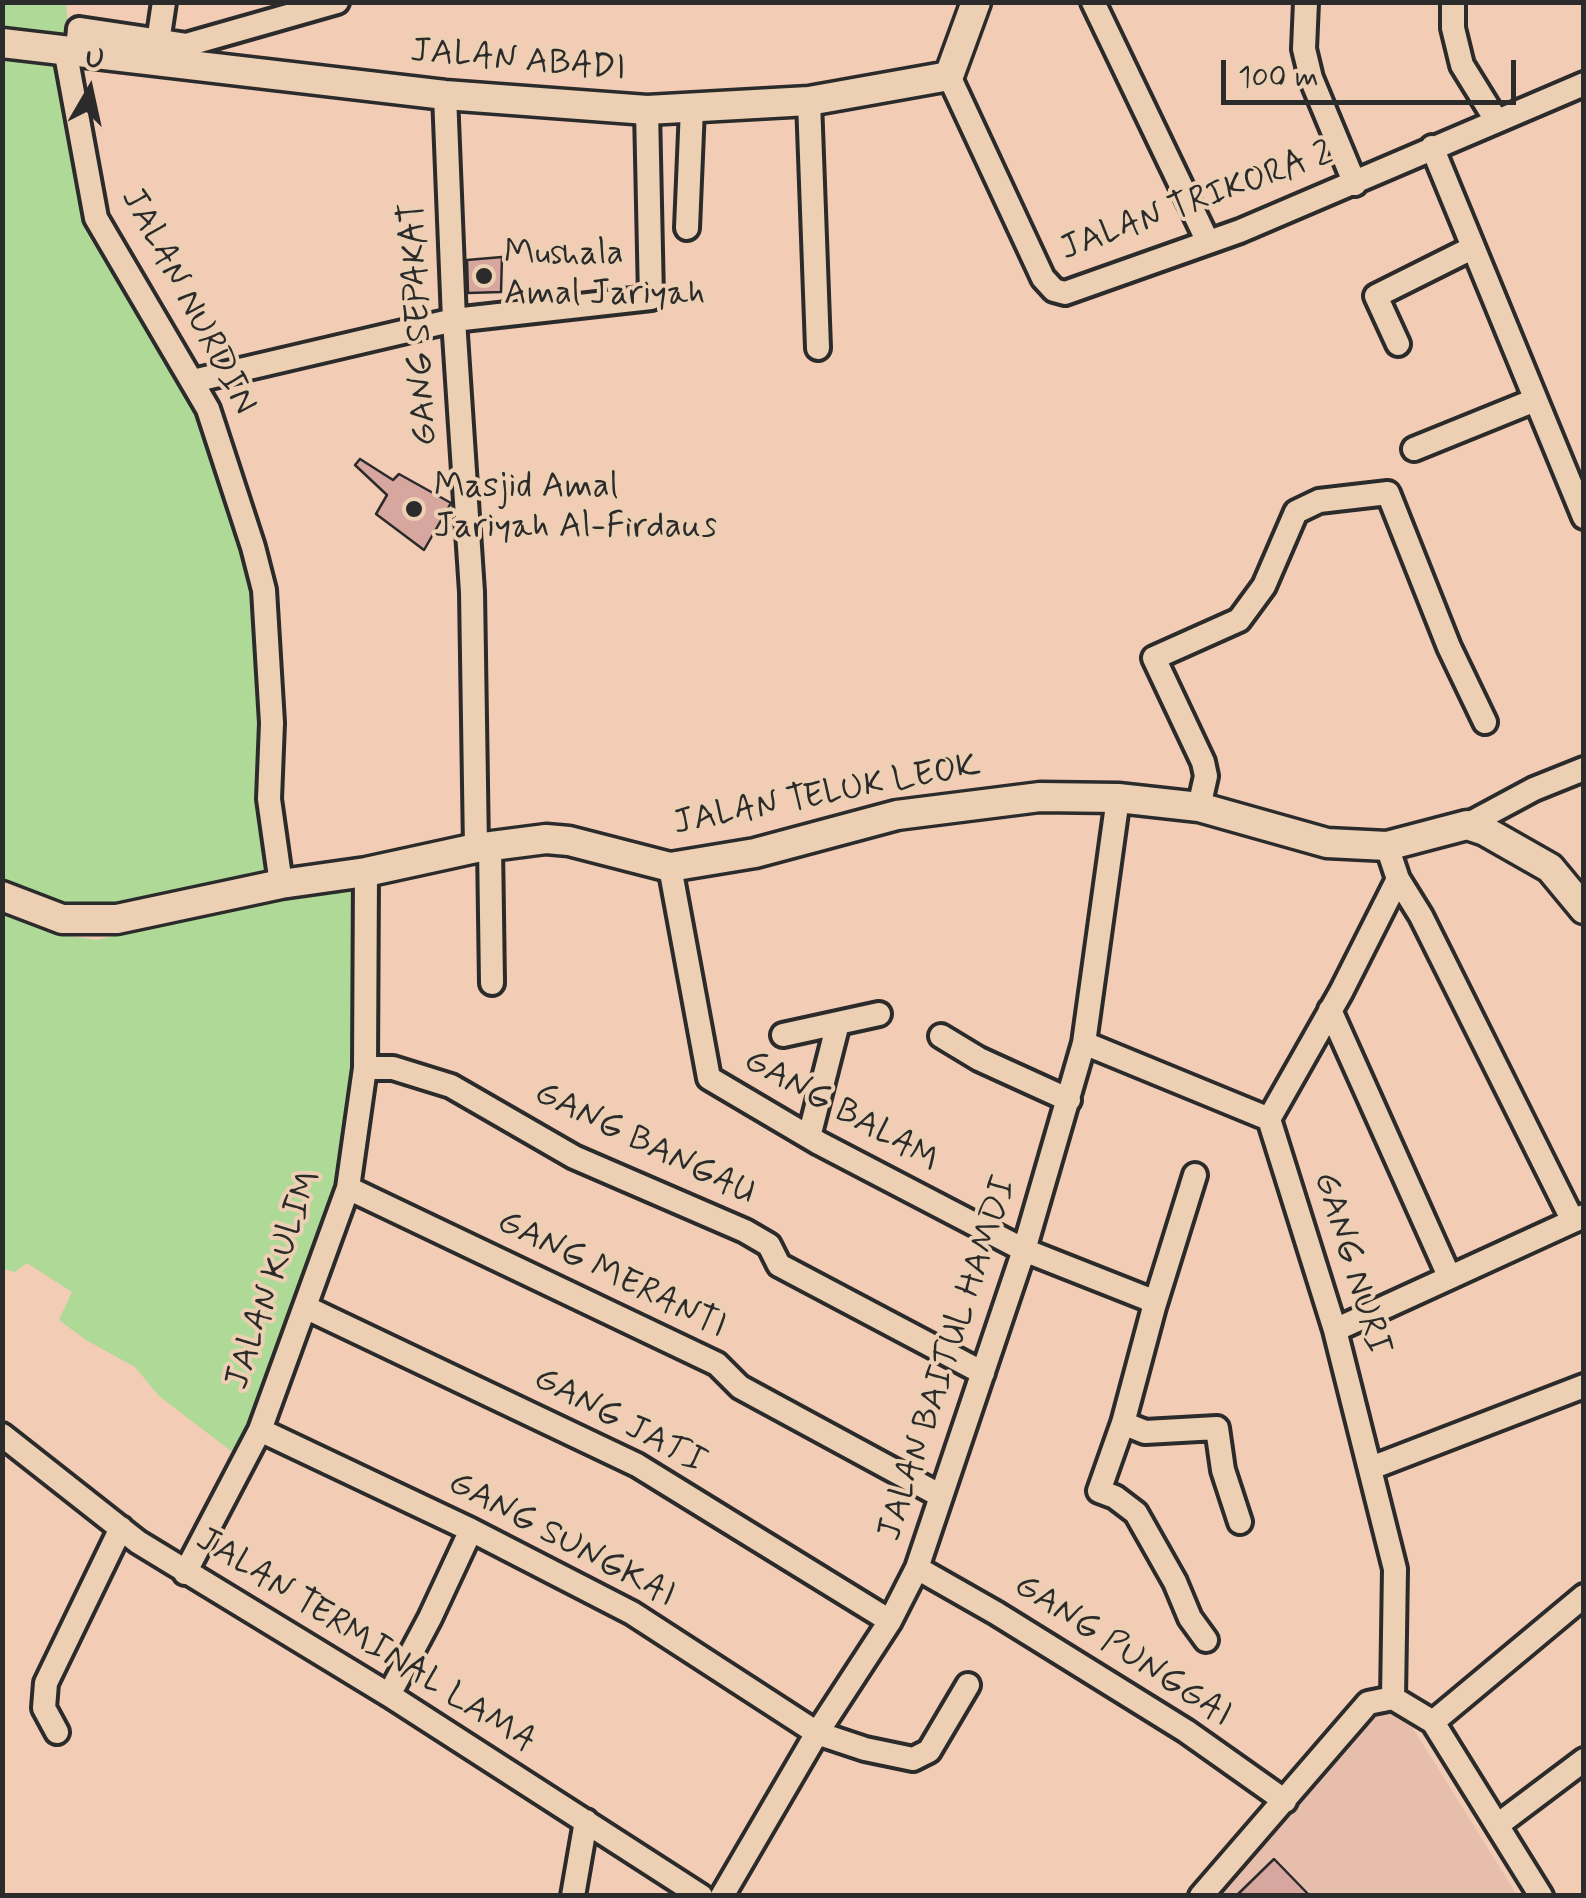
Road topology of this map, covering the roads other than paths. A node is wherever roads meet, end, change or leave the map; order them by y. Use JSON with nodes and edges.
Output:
{"nodes":[{"id":1,"x":164,"y":2,"type":"edge"},
{"id":2,"x":337,"y":2,"type":"edge"},
{"id":3,"x":976,"y":2,"type":"edge"},
{"id":4,"x":1093,"y":2,"type":"edge"},
{"id":5,"x":1306,"y":2,"type":"edge"},
{"id":6,"x":1453,"y":2,"type":"edge"},
{"id":7,"x":74,"y":42,"type":"junction"},
{"id":8,"x":2,"y":43,"type":"edge"},
{"id":9,"x":161,"y":52,"type":"junction"},
{"id":10,"x":949,"y":76,"type":"junction"},
{"id":11,"x":1584,"y":84,"type":"edge"},
{"id":12,"x":445,"y":95,"type":"junction"},
{"id":13,"x":809,"y":102,"type":"junction"},
{"id":14,"x":692,"y":108,"type":"junction"},
{"id":15,"x":646,"y":110,"type":"junction"},
{"id":16,"x":1496,"y":120,"type":"junction"},
{"id":17,"x":1432,"y":147,"type":"junction"},
{"id":18,"x":1355,"y":184,"type":"junction"},
{"id":19,"x":686,"y":228,"type":"dead end"},
{"id":20,"x":1208,"y":242,"type":"junction"},
{"id":21,"x":1472,"y":248,"type":"junction"},
{"id":22,"x":454,"y":320,"type":"junction"},
{"id":23,"x":1398,"y":344,"type":"dead end"},
{"id":24,"x":818,"y":348,"type":"dead end"},
{"id":25,"x":194,"y":381,"type":"junction"},
{"id":26,"x":1534,"y":400,"type":"junction"},
{"id":27,"x":1414,"y":449,"type":"dead end"},
{"id":28,"x":1584,"y":517,"type":"edge"},
{"id":29,"x":1484,"y":722,"type":"dead end"},
{"id":30,"x":1584,"y":770,"type":"edge"},
{"id":31,"x":1118,"y":798,"type":"junction"},
{"id":32,"x":1199,"y":807,"type":"junction"},
{"id":33,"x":1466,"y":825,"type":"junction"},
{"id":34,"x":1387,"y":846,"type":"junction"},
{"id":35,"x":483,"y":847,"type":"junction"},
{"id":36,"x":670,"y":867,"type":"junction"},
{"id":37,"x":366,"y":872,"type":"junction"},
{"id":38,"x":1398,"y":879,"type":"junction"},
{"id":39,"x":281,"y":884,"type":"junction"},
{"id":40,"x":2,"y":896,"type":"edge"},
{"id":41,"x":1584,"y":909,"type":"edge"},
{"id":42,"x":492,"y":983,"type":"dead end"},
{"id":43,"x":1330,"y":1010,"type":"junction"},
{"id":44,"x":879,"y":1014,"type":"dead end"},
{"id":45,"x":838,"y":1023,"type":"junction"},
{"id":46,"x":783,"y":1035,"type":"dead end"},
{"id":47,"x":941,"y":1036,"type":"dead end"},
{"id":48,"x":1084,"y":1043,"type":"junction"},
{"id":49,"x":365,"y":1068,"type":"junction"},
{"id":50,"x":1069,"y":1100,"type":"junction"},
{"id":51,"x":1269,"y":1119,"type":"junction"},
{"id":52,"x":809,"y":1137,"type":"junction"},
{"id":53,"x":1195,"y":1175,"type":"dead end"},
{"id":54,"x":348,"y":1188,"type":"junction"},
{"id":55,"x":1578,"y":1219,"type":"edge"},
{"id":56,"x":1024,"y":1250,"type":"junction"},
{"id":57,"x":1449,"y":1276,"type":"junction"},
{"id":58,"x":305,"y":1307,"type":"junction"},
{"id":59,"x":1154,"y":1307,"type":"junction"},
{"id":60,"x":1334,"y":1330,"type":"junction"},
{"id":61,"x":983,"y":1372,"type":"junction"},
{"id":62,"x":1584,"y":1386,"type":"edge"},
{"id":63,"x":1123,"y":1423,"type":"junction"},
{"id":64,"x":260,"y":1430,"type":"junction"},
{"id":65,"x":2,"y":1435,"type":"edge"},
{"id":66,"x":1372,"y":1468,"type":"junction"},
{"id":67,"x":940,"y":1496,"type":"junction"},
{"id":68,"x":1240,"y":1522,"type":"dead end"},
{"id":69,"x":121,"y":1528,"type":"junction"},
{"id":70,"x":471,"y":1530,"type":"junction"},
{"id":71,"x":918,"y":1568,"type":"junction"},
{"id":72,"x":185,"y":1573,"type":"junction"},
{"id":73,"x":1584,"y":1596,"type":"edge"},
{"id":74,"x":890,"y":1620,"type":"junction"},
{"id":75,"x":1206,"y":1640,"type":"dead end"},
{"id":76,"x":968,"y":1686,"type":"dead end"},
{"id":77,"x":388,"y":1695,"type":"junction"},
{"id":78,"x":1393,"y":1698,"type":"junction"},
{"id":79,"x":1433,"y":1722,"type":"junction"},
{"id":80,"x":57,"y":1732,"type":"dead end"},
{"id":81,"x":817,"y":1733,"type":"junction"},
{"id":82,"x":1584,"y":1760,"type":"edge"},
{"id":83,"x":1285,"y":1801,"type":"junction"},
{"id":84,"x":586,"y":1821,"type":"junction"},
{"id":85,"x":1499,"y":1824,"type":"junction"},
{"id":86,"x":574,"y":1896,"type":"edge"},
{"id":87,"x":701,"y":1896,"type":"edge"},
{"id":88,"x":722,"y":1896,"type":"edge"},
{"id":89,"x":1201,"y":1896,"type":"edge"},
{"id":90,"x":1542,"y":1896,"type":"edge"}],
"edges":[{"from":1,"to":9,"type":"street"},
{"from":2,"to":9,"type":"street"},
{"from":3,"to":10,"type":"street"},
{"from":4,"to":20,"type":"street"},
{"from":5,"to":18,"type":"street"},
{"from":6,"to":16,"type":"street"},
{"from":7,"to":8,"type":"street","name":"JALAN ABADI"},
{"from":7,"to":9,"type":"street","name":"JALAN ABADI"},
{"from":7,"to":25,"type":"street","name":"JALAN NURDIN"},
{"from":9,"to":12,"type":"street","name":"JALAN ABADI"},
{"from":10,"to":13,"type":"street","name":"JALAN ABADI"},
{"from":10,"to":20,"type":"street","name":"JALAN TRIKORA 2"},
{"from":11,"to":16,"type":"street","name":"JALAN TRIKORA 2"},
{"from":12,"to":15,"type":"street","name":"JALAN ABADI"},
{"from":12,"to":22,"type":"street","name":"GANG SEPAKAT"},
{"from":13,"to":14,"type":"street","name":"JALAN ABADI"},
{"from":13,"to":24,"type":"street"},
{"from":14,"to":15,"type":"street","name":"JALAN ABADI"},
{"from":14,"to":19,"type":"street"},
{"from":15,"to":22,"type":"street"},
{"from":16,"to":17,"type":"street","name":"JALAN TRIKORA 2"},
{"from":17,"to":18,"type":"street","name":"JALAN TRIKORA 2"},
{"from":17,"to":21,"type":"street"},
{"from":18,"to":20,"type":"street","name":"JALAN TRIKORA 2"},
{"from":21,"to":23,"type":"street"},
{"from":21,"to":26,"type":"street"},
{"from":22,"to":25,"type":"street"},
{"from":22,"to":35,"type":"street","name":"GANG SEPAKAT"},
{"from":25,"to":39,"type":"street","name":"JALAN NURDIN"},
{"from":26,"to":27,"type":"street"},
{"from":26,"to":28,"type":"street"},
{"from":29,"to":32,"type":"street"},
{"from":30,"to":33,"type":"street"},
{"from":31,"to":32,"type":"street","name":"JALAN TELUK LEOK"},
{"from":31,"to":36,"type":"street","name":"JALAN TELUK LEOK"},
{"from":31,"to":48,"type":"street","name":"JALAN BAITUL HAMDI"},
{"from":32,"to":34,"type":"street","name":"JALAN TELUK LEOK"},
{"from":33,"to":34,"type":"street","name":"JALAN TELUK LEOK"},
{"from":33,"to":41,"type":"street"},
{"from":34,"to":38,"type":"street"},
{"from":35,"to":36,"type":"street","name":"JALAN TELUK LEOK"},
{"from":35,"to":37,"type":"street","name":"JALAN TELUK LEOK"},
{"from":35,"to":42,"type":"street","name":"GANG SEPAKAT"},
{"from":36,"to":52,"type":"street","name":"GANG BALAM"},
{"from":37,"to":39,"type":"street","name":"JALAN TELUK LEOK"},
{"from":37,"to":49,"type":"street","name":"JALAN KULIM"},
{"from":38,"to":43,"type":"street"},
{"from":38,"to":55,"type":"street"},
{"from":39,"to":40,"type":"street","name":"JALAN TELUK LEOK"},
{"from":43,"to":51,"type":"street"},
{"from":43,"to":57,"type":"street"},
{"from":44,"to":45,"type":"street"},
{"from":45,"to":46,"type":"street"},
{"from":45,"to":52,"type":"street"},
{"from":47,"to":50,"type":"street"},
{"from":48,"to":50,"type":"street","name":"JALAN BAITUL HAMDI"},
{"from":48,"to":51,"type":"street"},
{"from":49,"to":54,"type":"street","name":"JALAN KULIM"},
{"from":49,"to":61,"type":"street","name":"GANG BANGAU"},
{"from":50,"to":56,"type":"street","name":"JALAN BAITUL HAMDI"},
{"from":51,"to":60,"type":"street","name":"GANG NURI"},
{"from":52,"to":56,"type":"street","name":"GANG BALAM"},
{"from":53,"to":59,"type":"street"},
{"from":54,"to":58,"type":"street","name":"JALAN KULIM"},
{"from":54,"to":67,"type":"street","name":"GANG MERANTI"},
{"from":55,"to":57,"type":"street"},
{"from":56,"to":59,"type":"street","name":"GANG BALAM"},
{"from":56,"to":61,"type":"street","name":"JALAN BAITUL HAMDI"},
{"from":57,"to":60,"type":"street"},
{"from":58,"to":64,"type":"street","name":"JALAN KULIM"},
{"from":58,"to":74,"type":"street","name":"GANG JATI"},
{"from":59,"to":63,"type":"street"},
{"from":60,"to":66,"type":"street","name":"GANG NURI"},
{"from":61,"to":67,"type":"street","name":"JALAN BAITUL HAMDI"},
{"from":62,"to":66,"type":"street"},
{"from":63,"to":68,"type":"street"},
{"from":63,"to":75,"type":"street"},
{"from":64,"to":70,"type":"street","name":"GANG SUNGKAI"},
{"from":64,"to":72,"type":"street","name":"JALAN KULIM"},
{"from":65,"to":69,"type":"street","name":"JALAN TERMINAL LAMA"},
{"from":66,"to":78,"type":"street","name":"GANG NURI"},
{"from":67,"to":71,"type":"street","name":"JALAN BAITUL HAMDI"},
{"from":69,"to":72,"type":"street","name":"JALAN TERMINAL LAMA"},
{"from":69,"to":80,"type":"street"},
{"from":70,"to":77,"type":"street"},
{"from":70,"to":81,"type":"street","name":"GANG SUNGKAI"},
{"from":71,"to":74,"type":"street","name":"JALAN BAITUL HAMDI"},
{"from":71,"to":83,"type":"street","name":"GANG PUNGGAI"},
{"from":72,"to":77,"type":"street","name":"JALAN TERMINAL LAMA"},
{"from":73,"to":79,"type":"street"},
{"from":74,"to":81,"type":"street","name":"JALAN BAITUL HAMDI"},
{"from":76,"to":81,"type":"street","name":"GANG SUNGKAI"},
{"from":77,"to":84,"type":"street","name":"JALAN TERMINAL LAMA"},
{"from":78,"to":79,"type":"street"},
{"from":78,"to":83,"type":"street"},
{"from":79,"to":85,"type":"street"},
{"from":81,"to":88,"type":"street","name":"JALAN BAITUL HAMDI"},
{"from":82,"to":85,"type":"street"},
{"from":83,"to":89,"type":"street"},
{"from":84,"to":86,"type":"street"},
{"from":84,"to":87,"type":"street","name":"JALAN TERMINAL LAMA"},
{"from":85,"to":90,"type":"street"}]}
